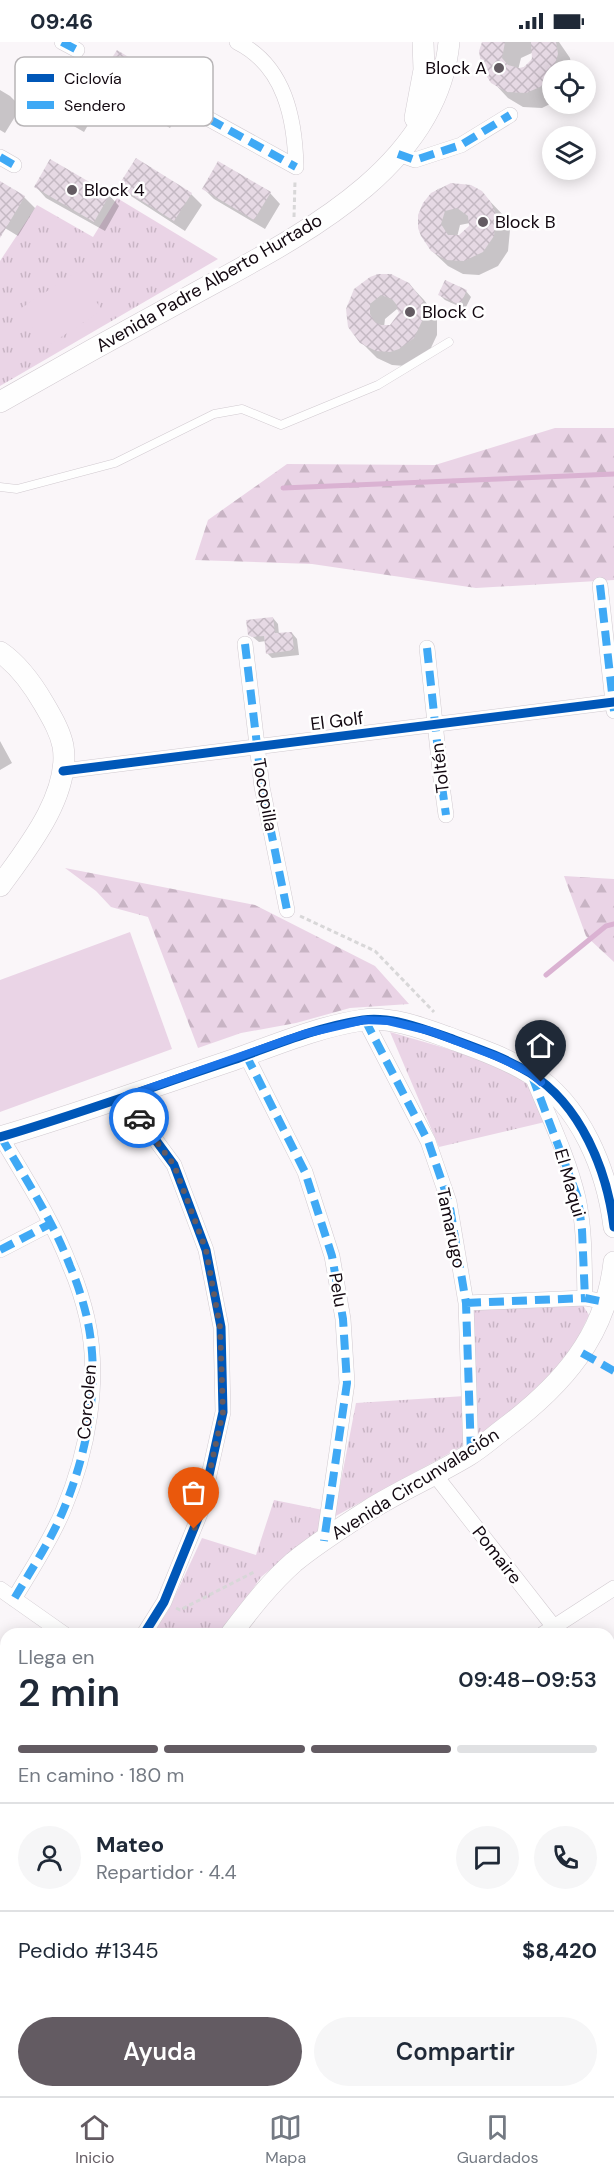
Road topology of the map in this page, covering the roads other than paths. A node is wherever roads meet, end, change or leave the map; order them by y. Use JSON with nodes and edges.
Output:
{"nodes":[{"id":1,"x":62,"y":42,"type":"edge"},
{"id":2,"x":237,"y":42,"type":"edge"},
{"id":3,"x":423,"y":42,"type":"edge"},
{"id":4,"x":449,"y":42,"type":"edge"},
{"id":5,"x":77,"y":50,"type":"dead end"},
{"id":6,"x":510,"y":115,"type":"dead end"},
{"id":7,"x":213,"y":121,"type":"edge"},
{"id":8,"x":402,"y":150,"type":"junction"},
{"id":9,"x":0,"y":157,"type":"edge"},
{"id":10,"x":14,"y":165,"type":"dead end"},
{"id":11,"x":449,"y":342,"type":"dead end"},
{"id":12,"x":0,"y":402,"type":"edge"},
{"id":13,"x":0,"y":488,"type":"edge"},
{"id":14,"x":600,"y":585,"type":"dead end"},
{"id":15,"x":245,"y":644,"type":"dead end"},
{"id":16,"x":427,"y":648,"type":"dead end"},
{"id":17,"x":0,"y":652,"type":"edge"},
{"id":18,"x":614,"y":705,"type":"edge"},
{"id":19,"x":435,"y":725,"type":"junction"},
{"id":20,"x":257,"y":748,"type":"junction"},
{"id":21,"x":63,"y":771,"type":"junction"},
{"id":22,"x":446,"y":815,"type":"dead end"},
{"id":23,"x":0,"y":886,"type":"edge"},
{"id":24,"x":287,"y":910,"type":"road end"},
{"id":25,"x":364,"y":1020,"type":"junction"},
{"id":26,"x":246,"y":1055,"type":"junction"},
{"id":27,"x":531,"y":1073,"type":"junction"},
{"id":28,"x":124,"y":1097,"type":"junction"},
{"id":29,"x":1,"y":1137,"type":"edge"},
{"id":30,"x":612,"y":1202,"type":"edge"},
{"id":31,"x":50,"y":1224,"type":"junction"},
{"id":32,"x":614,"y":1227,"type":"edge"},
{"id":33,"x":0,"y":1251,"type":"edge"},
{"id":34,"x":614,"y":1262,"type":"edge"},
{"id":35,"x":595,"y":1300,"type":"junction"},
{"id":36,"x":466,"y":1303,"type":"junction"},
{"id":37,"x":471,"y":1454,"type":"junction"},
{"id":38,"x":435,"y":1475,"type":"junction"},
{"id":39,"x":324,"y":1541,"type":"junction"},
{"id":40,"x":614,"y":1588,"type":"edge"},
{"id":41,"x":0,"y":1589,"type":"edge"},
{"id":42,"x":14,"y":1599,"type":"junction"},
{"id":43,"x":55,"y":1628,"type":"edge"},
{"id":44,"x":148,"y":1628,"type":"edge"},
{"id":45,"x":236,"y":1628,"type":"edge"},
{"id":46,"x":551,"y":1628,"type":"edge"},
{"id":47,"x":557,"y":1628,"type":"edge"}],
"edges":[{"from":1,"to":5,"type":"street"},
{"from":2,"to":7,"type":"street"},
{"from":3,"to":8,"type":"street","name":"Avenida Padre Alberto Hurtado"},
{"from":4,"to":8,"type":"street","name":"Avenida Padre Alberto Hurtado"},
{"from":6,"to":8,"type":"street"},
{"from":8,"to":12,"type":"street","name":"Avenida Padre Alberto Hurtado"},
{"from":9,"to":10,"type":"street"},
{"from":11,"to":13,"type":"lane"},
{"from":14,"to":18,"type":"street"},
{"from":15,"to":20,"type":"street","name":"Tocopilla"},
{"from":16,"to":19,"type":"street","name":"Toltén"},
{"from":17,"to":21,"type":"street"},
{"from":18,"to":19,"type":"street","name":"El Golf"},
{"from":19,"to":20,"type":"street","name":"El Golf"},
{"from":19,"to":22,"type":"street","name":"Toltén"},
{"from":20,"to":21,"type":"street","name":"El Golf"},
{"from":20,"to":24,"type":"street","name":"Tocopilla"},
{"from":21,"to":23,"type":"street"},
{"from":25,"to":26,"type":"street"},
{"from":25,"to":27,"type":"street"},
{"from":25,"to":36,"type":"street","name":"Tamarugo"},
{"from":26,"to":28,"type":"street"},
{"from":26,"to":39,"type":"street","name":"Pelu"},
{"from":27,"to":30,"type":"street"},
{"from":27,"to":35,"type":"street","name":"El Maqui"},
{"from":28,"to":29,"type":"street"},
{"from":28,"to":44,"type":"street"},
{"from":29,"to":31,"type":"street","name":"Corcolen"},
{"from":30,"to":32,"type":"street"},
{"from":31,"to":33,"type":"street"},
{"from":31,"to":42,"type":"street","name":"Corcolen"},
{"from":34,"to":35,"type":"street","name":"Avenida Circunvalación"},
{"from":35,"to":36,"type":"street"},
{"from":35,"to":37,"type":"street","name":"Avenida Circunvalación"},
{"from":36,"to":37,"type":"street","name":"Tamarugo"},
{"from":37,"to":38,"type":"street","name":"Avenida Circunvalación"},
{"from":38,"to":39,"type":"street","name":"Avenida Circunvalación"},
{"from":38,"to":46,"type":"street","name":"Pomaire"},
{"from":39,"to":45,"type":"street","name":"Avenida Circunvalación"},
{"from":40,"to":47,"type":"street"},
{"from":41,"to":42,"type":"street"},
{"from":42,"to":43,"type":"street"}]}
